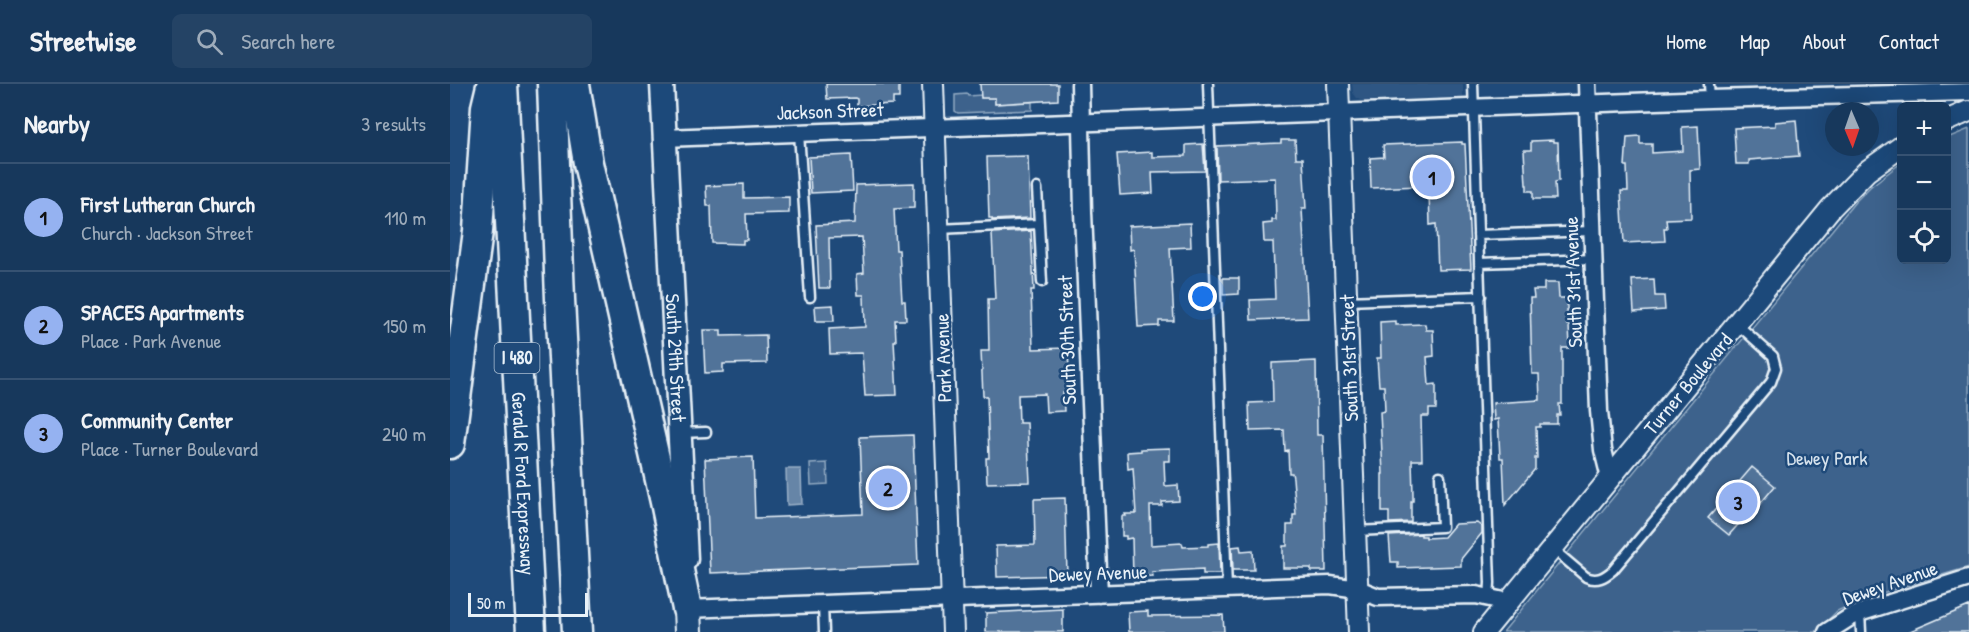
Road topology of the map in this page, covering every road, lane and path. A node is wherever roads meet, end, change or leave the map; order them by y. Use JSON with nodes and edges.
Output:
{"nodes":[{"id":1,"x":492,"y":84,"type":"edge"},
{"id":2,"x":503,"y":84,"type":"edge"},
{"id":3,"x":552,"y":84,"type":"edge"},
{"id":4,"x":575,"y":84,"type":"edge"},
{"id":5,"x":662,"y":84,"type":"edge"},
{"id":6,"x":933,"y":84,"type":"edge"},
{"id":7,"x":1080,"y":84,"type":"edge"},
{"id":8,"x":1208,"y":84,"type":"edge"},
{"id":9,"x":1338,"y":84,"type":"edge"},
{"id":10,"x":1473,"y":84,"type":"edge"},
{"id":11,"x":1587,"y":84,"type":"edge"},
{"id":12,"x":1822,"y":90,"type":"edge"},
{"id":13,"x":1709,"y":91,"type":"edge"},
{"id":14,"x":1969,"y":92,"type":"edge"},
{"id":15,"x":1587,"y":104,"type":"junction"},
{"id":16,"x":1474,"y":108,"type":"junction"},
{"id":17,"x":1969,"y":111,"type":"edge"},
{"id":18,"x":1339,"y":113,"type":"junction"},
{"id":19,"x":1209,"y":118,"type":"junction"},
{"id":20,"x":1951,"y":119,"type":"edge"},
{"id":21,"x":1081,"y":123,"type":"junction"},
{"id":22,"x":935,"y":128,"type":"junction"},
{"id":23,"x":799,"y":133,"type":"junction"},
{"id":24,"x":664,"y":138,"type":"junction"},
{"id":25,"x":1897,"y":150,"type":"edge"},
{"id":26,"x":1037,"y":188,"type":"dead end"},
{"id":27,"x":1039,"y":224,"type":"junction"},
{"id":28,"x":939,"y":229,"type":"junction"},
{"id":29,"x":1592,"y":231,"type":"junction"},
{"id":30,"x":1479,"y":236,"type":"junction"},
{"id":31,"x":1594,"y":259,"type":"junction"},
{"id":32,"x":1479,"y":263,"type":"junction"},
{"id":33,"x":1042,"y":282,"type":"dead end"},
{"id":34,"x":1481,"y":296,"type":"junction"},
{"id":35,"x":810,"y":297,"type":"dead end"},
{"id":36,"x":1347,"y":301,"type":"junction"},
{"id":37,"x":1737,"y":324,"type":"junction"},
{"id":38,"x":706,"y":432,"type":"dead end"},
{"id":39,"x":679,"y":433,"type":"junction"},
{"id":40,"x":450,"y":444,"type":"edge"},
{"id":41,"x":1440,"y":476,"type":"dead end"},
{"id":42,"x":1610,"y":478,"type":"junction"},
{"id":43,"x":1356,"y":531,"type":"junction"},
{"id":44,"x":1553,"y":549,"type":"junction"},
{"id":45,"x":1969,"y":578,"type":"edge"},
{"id":46,"x":1227,"y":589,"type":"junction"},
{"id":47,"x":1358,"y":589,"type":"junction"},
{"id":48,"x":1099,"y":594,"type":"junction"},
{"id":49,"x":1488,"y":598,"type":"junction"},
{"id":50,"x":952,"y":599,"type":"junction"},
{"id":51,"x":1508,"y":602,"type":"junction"},
{"id":52,"x":823,"y":604,"type":"junction"},
{"id":53,"x":1860,"y":613,"type":"junction"},
{"id":54,"x":688,"y":620,"type":"edge"},
{"id":55,"x":531,"y":632,"type":"edge"},
{"id":56,"x":577,"y":632,"type":"edge"},
{"id":57,"x":824,"y":632,"type":"edge"},
{"id":58,"x":953,"y":632,"type":"edge"},
{"id":59,"x":1359,"y":632,"type":"edge"},
{"id":60,"x":1484,"y":632,"type":"edge"},
{"id":61,"x":1827,"y":632,"type":"edge"},
{"id":62,"x":1861,"y":632,"type":"edge"}],
"edges":[{"from":1,"to":40,"type":"highway"},
{"from":2,"to":55,"type":"highway","name":"Gerald R Ford Expressway","number":"I 480"},
{"from":3,"to":56,"type":"highway","number":"I 480"},
{"from":4,"to":54,"type":"highway"},
{"from":5,"to":24,"type":"main road","name":"South 29th Street"},
{"from":6,"to":22,"type":"street","name":"Park Avenue"},
{"from":7,"to":21,"type":"street","name":"South 30th Street"},
{"from":8,"to":19,"type":"lane"},
{"from":9,"to":18,"type":"street","name":"South 31st Street"},
{"from":10,"to":16,"type":"lane"},
{"from":11,"to":15,"type":"street","name":"South 31st Avenue"},
{"from":12,"to":13,"type":"street","name":"Jackson Street"},
{"from":12,"to":14,"type":"street","name":"Jackson Street"},
{"from":13,"to":15,"type":"street","name":"Jackson Street"},
{"from":15,"to":16,"type":"street","name":"Jackson Street"},
{"from":15,"to":29,"type":"street","name":"South 31st Avenue"},
{"from":16,"to":18,"type":"street","name":"Jackson Street"},
{"from":16,"to":30,"type":"lane"},
{"from":17,"to":20,"type":"street"},
{"from":18,"to":19,"type":"street","name":"Jackson Street"},
{"from":18,"to":36,"type":"street","name":"South 31st Street"},
{"from":19,"to":21,"type":"street","name":"Jackson Street"},
{"from":19,"to":46,"type":"lane"},
{"from":21,"to":22,"type":"street","name":"Jackson Street"},
{"from":21,"to":48,"type":"street","name":"South 30th Street"},
{"from":22,"to":23,"type":"street","name":"Jackson Street"},
{"from":22,"to":28,"type":"street","name":"Park Avenue"},
{"from":23,"to":24,"type":"street","name":"Jackson Street"},
{"from":23,"to":35,"type":"lane"},
{"from":24,"to":39,"type":"main road","name":"South 29th Street"},
{"from":25,"to":37,"type":"street","name":"Turner Boulevard"},
{"from":26,"to":27,"type":"lane"},
{"from":27,"to":28,"type":"lane"},
{"from":27,"to":33,"type":"lane"},
{"from":28,"to":50,"type":"street","name":"Park Avenue"},
{"from":29,"to":30,"type":"lane"},
{"from":29,"to":31,"type":"street","name":"South 31st Avenue"},
{"from":30,"to":32,"type":"lane"},
{"from":31,"to":32,"type":"lane"},
{"from":31,"to":42,"type":"street","name":"South 31st Avenue"},
{"from":32,"to":34,"type":"lane"},
{"from":34,"to":36,"type":"lane"},
{"from":34,"to":49,"type":"lane"},
{"from":36,"to":43,"type":"street","name":"South 31st Street"},
{"from":37,"to":42,"type":"street","name":"Turner Boulevard"},
{"from":37,"to":44,"type":"lane"},
{"from":38,"to":39,"type":"lane"},
{"from":39,"to":54,"type":"main road","name":"South 29th Street"},
{"from":41,"to":43,"type":"lane"},
{"from":42,"to":44,"type":"street","name":"Turner Boulevard"},
{"from":43,"to":47,"type":"street","name":"South 31st Street"},
{"from":44,"to":51,"type":"street","name":"Turner Boulevard"},
{"from":45,"to":53,"type":"street","name":"Dewey Avenue"},
{"from":46,"to":47,"type":"street","name":"Dewey Avenue"},
{"from":46,"to":48,"type":"street","name":"Dewey Avenue"},
{"from":47,"to":49,"type":"street","name":"Dewey Avenue"},
{"from":47,"to":59,"type":"street","name":"South 31st Street"},
{"from":48,"to":50,"type":"street","name":"Dewey Avenue"},
{"from":49,"to":51,"type":"street","name":"Dewey Avenue"},
{"from":50,"to":52,"type":"street","name":"Dewey Avenue"},
{"from":50,"to":58,"type":"street","name":"Park Avenue"},
{"from":51,"to":60,"type":"street","name":"Turner Boulevard"},
{"from":52,"to":54,"type":"street","name":"Dewey Avenue"},
{"from":52,"to":57,"type":"lane"},
{"from":53,"to":61,"type":"street","name":"Dewey Avenue"},
{"from":53,"to":62,"type":"lane"}]}
